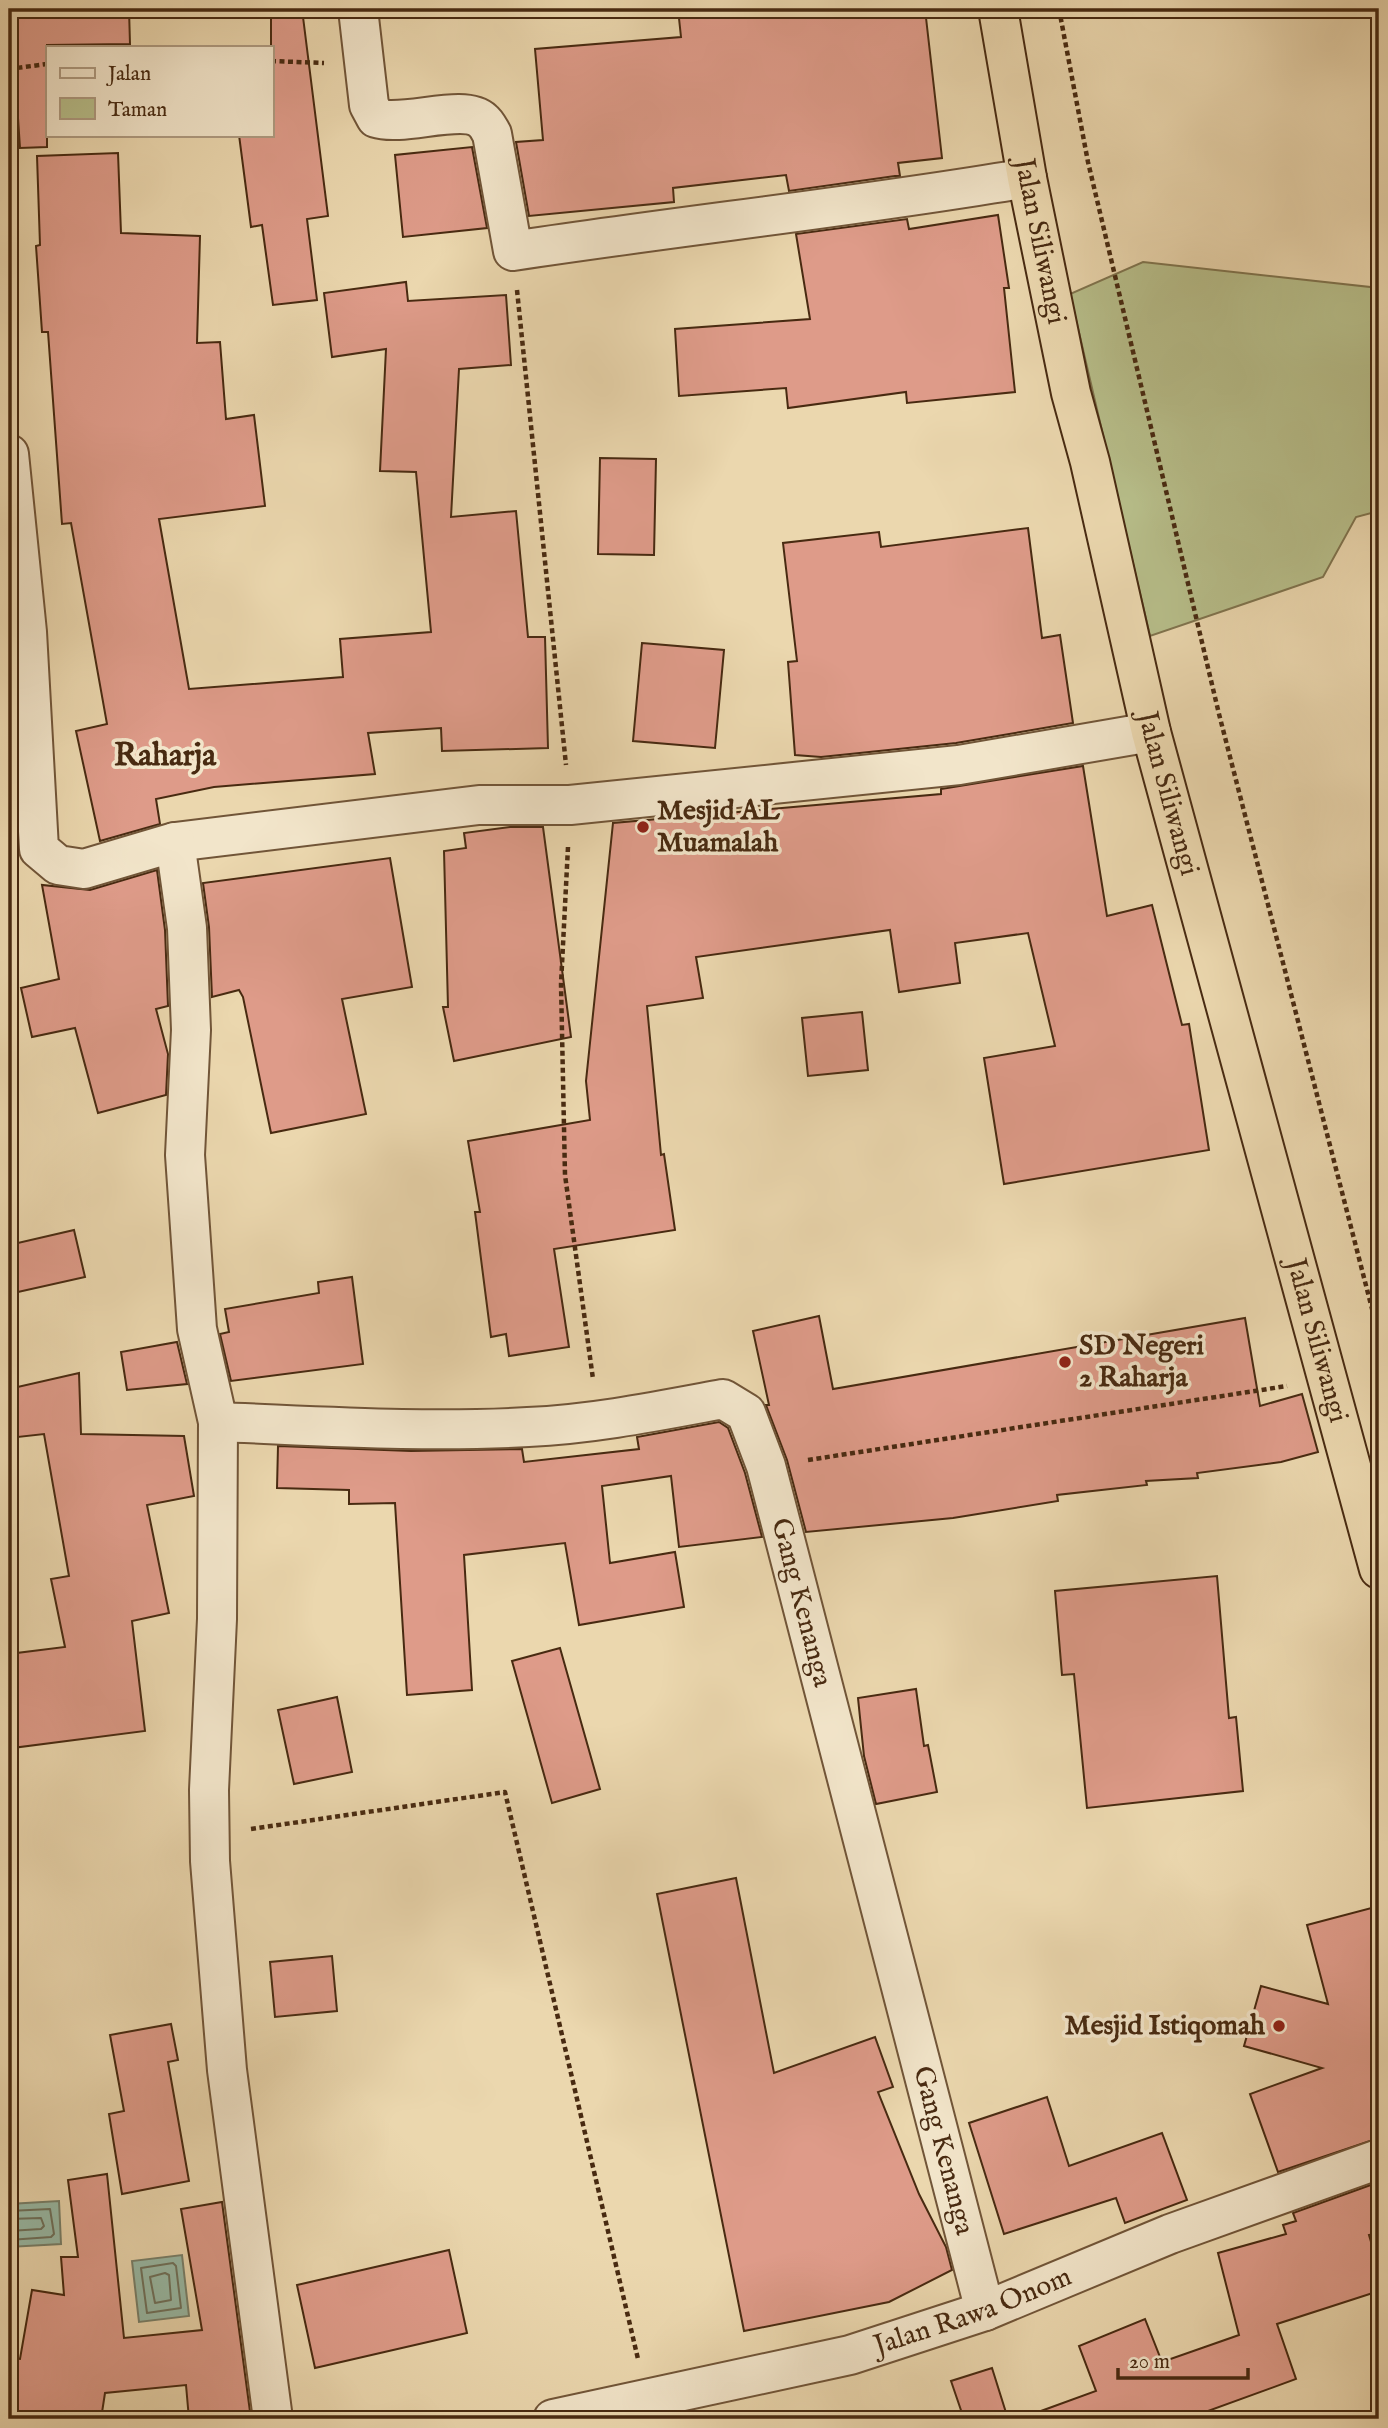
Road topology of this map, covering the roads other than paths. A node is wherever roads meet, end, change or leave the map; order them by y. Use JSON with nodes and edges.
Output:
{"nodes":[{"id":1,"x":358,"y":9,"type":"edge"},
{"id":2,"x":998,"y":9,"type":"edge"},
{"id":3,"x":1027,"y":178,"type":"junction"},
{"id":4,"x":9,"y":454,"type":"edge"},
{"id":5,"x":1151,"y":732,"type":"junction"},
{"id":6,"x":175,"y":842,"type":"junction"},
{"id":7,"x":218,"y":1422,"type":"junction"},
{"id":8,"x":1379,"y":1569,"type":"edge"},
{"id":9,"x":1379,"y":2159,"type":"edge"},
{"id":10,"x":985,"y":2311,"type":"junction"},
{"id":11,"x":273,"y":2419,"type":"edge"},
{"id":12,"x":553,"y":2419,"type":"edge"}],
"edges":[{"from":1,"to":3,"type":"street"},
{"from":2,"to":3,"type":"highway","name":"Jalan Siliwangi"},
{"from":3,"to":5,"type":"highway","name":"Jalan Siliwangi"},
{"from":4,"to":6,"type":"street"},
{"from":5,"to":6,"type":"street"},
{"from":5,"to":8,"type":"highway","name":"Jalan Siliwangi"},
{"from":6,"to":7,"type":"street"},
{"from":7,"to":10,"type":"street","name":"Gang Kenanga"},
{"from":7,"to":11,"type":"street"},
{"from":9,"to":10,"type":"street","name":"Jalan Rawa Onom"},
{"from":10,"to":12,"type":"street","name":"Jalan Rawa Onom"}]}
